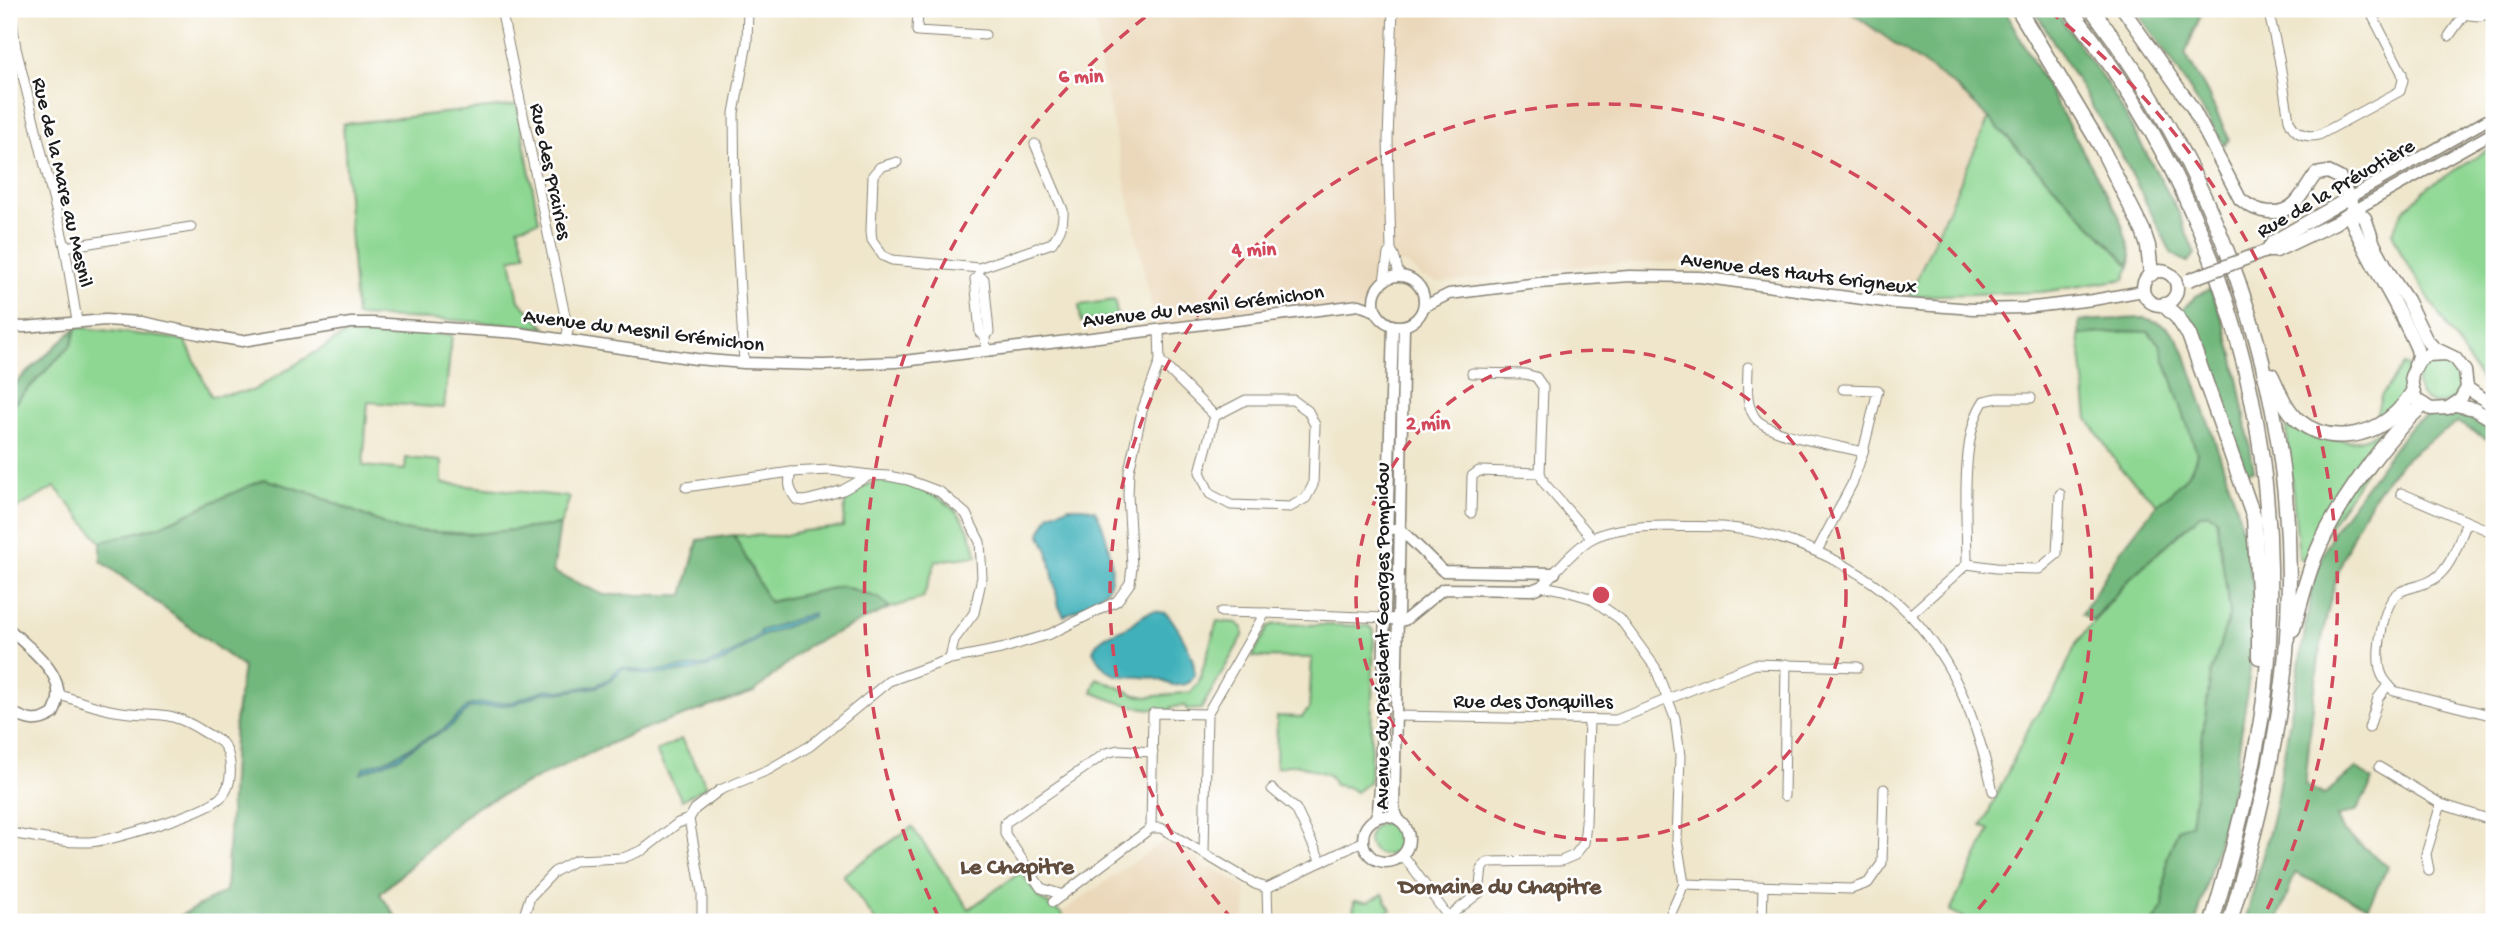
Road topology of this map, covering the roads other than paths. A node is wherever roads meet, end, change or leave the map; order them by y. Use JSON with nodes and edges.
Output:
{"nodes":[{"id":1,"x":10,"y":9,"type":"edge"},
{"id":2,"x":501,"y":9,"type":"edge"},
{"id":3,"x":748,"y":9,"type":"edge"},
{"id":4,"x":918,"y":9,"type":"edge"},
{"id":5,"x":1393,"y":9,"type":"edge"},
{"id":6,"x":2018,"y":9,"type":"edge"},
{"id":7,"x":2070,"y":9,"type":"edge"},
{"id":8,"x":2092,"y":9,"type":"edge"},
{"id":9,"x":2123,"y":9,"type":"edge"},
{"id":10,"x":2268,"y":9,"type":"edge"},
{"id":11,"x":2369,"y":9,"type":"edge"},
{"id":12,"x":2465,"y":10,"type":"edge"},
{"id":13,"x":2494,"y":13,"type":"edge"},
{"id":14,"x":985,"y":35,"type":"dead end"},
{"id":15,"x":2449,"y":36,"type":"dead end"},
{"id":16,"x":2494,"y":116,"type":"edge"},
{"id":17,"x":2494,"y":132,"type":"edge"},
{"id":18,"x":1035,"y":144,"type":"dead end"},
{"id":19,"x":897,"y":162,"type":"dead end"},
{"id":20,"x":2352,"y":204,"type":"junction"},
{"id":21,"x":191,"y":227,"type":"dead end"},
{"id":22,"x":65,"y":247,"type":"junction"},
{"id":23,"x":1391,"y":250,"type":"junction"},
{"id":24,"x":979,"y":273,"type":"junction"},
{"id":25,"x":2151,"y":274,"type":"junction"},
{"id":26,"x":1399,"y":275,"type":"junction"},
{"id":27,"x":1384,"y":281,"type":"junction"},
{"id":28,"x":2183,"y":282,"type":"junction"},
{"id":29,"x":1419,"y":285,"type":"junction"},
{"id":30,"x":2143,"y":291,"type":"junction"},
{"id":31,"x":1375,"y":294,"type":"junction"},
{"id":32,"x":1449,"y":294,"type":"junction"},
{"id":33,"x":1359,"y":305,"type":"junction"},
{"id":34,"x":2164,"y":305,"type":"junction"},
{"id":35,"x":1425,"y":306,"type":"junction"},
{"id":36,"x":1376,"y":311,"type":"junction"},
{"id":37,"x":77,"y":321,"type":"junction"},
{"id":38,"x":9,"y":326,"type":"edge"},
{"id":39,"x":1398,"y":326,"type":"junction"},
{"id":40,"x":1159,"y":330,"type":"junction"},
{"id":41,"x":566,"y":340,"type":"junction"},
{"id":42,"x":986,"y":351,"type":"junction"},
{"id":43,"x":2261,"y":354,"type":"junction"},
{"id":44,"x":2447,"y":354,"type":"junction"},
{"id":45,"x":1160,"y":360,"type":"junction"},
{"id":46,"x":744,"y":363,"type":"junction"},
{"id":47,"x":1748,"y":367,"type":"dead end"},
{"id":48,"x":2414,"y":369,"type":"junction"},
{"id":49,"x":1472,"y":373,"type":"dead end"},
{"id":50,"x":2467,"y":388,"type":"junction"},
{"id":51,"x":1843,"y":389,"type":"dead end"},
{"id":52,"x":2413,"y":393,"type":"junction"},
{"id":53,"x":2031,"y":398,"type":"dead end"},
{"id":54,"x":2423,"y":405,"type":"junction"},
{"id":55,"x":2455,"y":405,"type":"junction"},
{"id":56,"x":2494,"y":406,"type":"edge"},
{"id":57,"x":1215,"y":416,"type":"junction"},
{"id":58,"x":2494,"y":421,"type":"edge"},
{"id":59,"x":1863,"y":452,"type":"junction"},
{"id":60,"x":791,"y":472,"type":"junction"},
{"id":61,"x":1540,"y":473,"type":"junction"},
{"id":62,"x":870,"y":475,"type":"junction"},
{"id":63,"x":686,"y":487,"type":"dead end"},
{"id":64,"x":2401,"y":493,"type":"dead end"},
{"id":65,"x":2060,"y":494,"type":"dead end"},
{"id":66,"x":1471,"y":513,"type":"dead end"},
{"id":67,"x":2467,"y":522,"type":"junction"},
{"id":68,"x":1388,"y":529,"type":"junction"},
{"id":69,"x":1400,"y":529,"type":"junction"},
{"id":70,"x":2494,"y":533,"type":"edge"},
{"id":71,"x":1592,"y":538,"type":"junction"},
{"id":72,"x":1817,"y":551,"type":"junction"},
{"id":73,"x":1967,"y":564,"type":"junction"},
{"id":74,"x":1443,"y":570,"type":"junction"},
{"id":75,"x":1555,"y":573,"type":"junction"},
{"id":76,"x":1542,"y":586,"type":"junction"},
{"id":77,"x":1443,"y":589,"type":"junction"},
{"id":78,"x":1221,"y":612,"type":"dead end"},
{"id":79,"x":1265,"y":613,"type":"junction"},
{"id":80,"x":1910,"y":615,"type":"junction"},
{"id":81,"x":1385,"y":618,"type":"junction"},
{"id":82,"x":1398,"y":621,"type":"junction"},
{"id":83,"x":9,"y":629,"type":"edge"},
{"id":84,"x":2286,"y":654,"type":"junction"},
{"id":85,"x":950,"y":659,"type":"junction"},
{"id":86,"x":1786,"y":664,"type":"junction"},
{"id":87,"x":1858,"y":667,"type":"dead end"},
{"id":88,"x":2388,"y":685,"type":"junction"},
{"id":89,"x":60,"y":695,"type":"junction"},
{"id":90,"x":1667,"y":700,"type":"junction"},
{"id":91,"x":9,"y":710,"type":"edge"},
{"id":92,"x":1207,"y":715,"type":"junction"},
{"id":93,"x":1396,"y":716,"type":"junction"},
{"id":94,"x":2494,"y":716,"type":"edge"},
{"id":95,"x":1589,"y":720,"type":"junction"},
{"id":96,"x":2370,"y":729,"type":"dead end"},
{"id":97,"x":2259,"y":736,"type":"junction"},
{"id":98,"x":1153,"y":752,"type":"junction"},
{"id":99,"x":2379,"y":766,"type":"dead end"},
{"id":100,"x":1272,"y":789,"type":"dead end"},
{"id":101,"x":1884,"y":789,"type":"dead end"},
{"id":102,"x":1993,"y":791,"type":"dead end"},
{"id":103,"x":1784,"y":796,"type":"dead end"},
{"id":104,"x":2441,"y":804,"type":"junction"},
{"id":105,"x":689,"y":819,"type":"junction"},
{"id":106,"x":1374,"y":819,"type":"junction"},
{"id":107,"x":1399,"y":820,"type":"junction"},
{"id":108,"x":2494,"y":821,"type":"edge"},
{"id":109,"x":1152,"y":828,"type":"junction"},
{"id":110,"x":9,"y":832,"type":"edge"},
{"id":111,"x":1363,"y":842,"type":"junction"},
{"id":112,"x":1204,"y":852,"type":"junction"},
{"id":113,"x":1403,"y":855,"type":"junction"},
{"id":114,"x":1321,"y":862,"type":"junction"},
{"id":115,"x":2429,"y":871,"type":"dead end"},
{"id":116,"x":1685,"y":884,"type":"junction"},
{"id":117,"x":1763,"y":887,"type":"junction"},
{"id":118,"x":1267,"y":888,"type":"junction"},
{"id":119,"x":1063,"y":895,"type":"junction"},
{"id":120,"x":1053,"y":902,"type":"dead end"},
{"id":121,"x":1450,"y":919,"type":"edge"},
{"id":122,"x":522,"y":922,"type":"edge"},
{"id":123,"x":702,"y":922,"type":"edge"},
{"id":124,"x":1268,"y":922,"type":"edge"},
{"id":125,"x":1667,"y":922,"type":"edge"},
{"id":126,"x":1762,"y":922,"type":"edge"},
{"id":127,"x":2212,"y":922,"type":"edge"},
{"id":128,"x":2230,"y":922,"type":"edge"}],
"edges":[{"from":1,"to":22,"type":"street","name":"Rue de la Mare au Mesnil"},
{"from":2,"to":41,"type":"street","name":"Rue des Prairies"},
{"from":3,"to":46,"type":"street"},
{"from":4,"to":14,"type":"street"},
{"from":5,"to":23,"type":"street"},
{"from":6,"to":25,"type":"highway"},
{"from":7,"to":97,"type":"highway"},
{"from":8,"to":43,"type":"highway"},
{"from":9,"to":20,"type":"main road"},
{"from":10,"to":11,"type":"street"},
{"from":12,"to":13,"type":"street"},
{"from":12,"to":15,"type":"street"},
{"from":16,"to":20,"type":"street","name":"Rue de la Prévotière"},
{"from":17,"to":20,"type":"street","name":"Rue de la Prévotière"},
{"from":18,"to":24,"type":"street"},
{"from":19,"to":24,"type":"street"},
{"from":20,"to":28,"type":"main road","name":"Rue de la Prévotière","bridge":true},
{"from":20,"to":44,"type":"main road"},
{"from":20,"to":48,"type":"main road"},
{"from":21,"to":22,"type":"street"},
{"from":22,"to":37,"type":"street","name":"Rue de la Mare au Mesnil"},
{"from":23,"to":26,"type":"street"},
{"from":23,"to":27,"type":"street"},
{"from":24,"to":42,"type":"street"},
{"from":25,"to":28,"type":"main road"},
{"from":25,"to":30,"type":"main road"},
{"from":26,"to":27,"type":"street"},
{"from":26,"to":29,"type":"street"},
{"from":27,"to":31,"type":"street"},
{"from":28,"to":34,"type":"main road"},
{"from":29,"to":32,"type":"street","name":"Avenue des Hauts Grigneux"},
{"from":29,"to":35,"type":"street"},
{"from":30,"to":32,"type":"street","name":"Avenue des Hauts Grigneux"},
{"from":30,"to":34,"type":"main road"},
{"from":31,"to":33,"type":"street","name":"Avenue du Mesnil Grémichon"},
{"from":31,"to":36,"type":"street"},
{"from":32,"to":35,"type":"street","name":"Avenue des Hauts Grigneux"},
{"from":33,"to":36,"type":"street","name":"Avenue du Mesnil Grémichon"},
{"from":33,"to":40,"type":"street","name":"Avenue du Mesnil Grémichon"},
{"from":34,"to":97,"type":"highway"},
{"from":35,"to":39,"type":"street"},
{"from":36,"to":39,"type":"street"},
{"from":37,"to":38,"type":"street","name":"Avenue du Mesnil Grémichon"},
{"from":37,"to":41,"type":"street","name":"Avenue du Mesnil Grémichon"},
{"from":39,"to":68,"type":"street","name":"Avenue du Président Georges Pompidou"},
{"from":39,"to":69,"type":"street","name":"Avenue du Président Georges Pompidou"},
{"from":40,"to":42,"type":"street","name":"Avenue du Mesnil Grémichon"},
{"from":40,"to":45,"type":"street"},
{"from":41,"to":46,"type":"street","name":"Avenue du Mesnil Grémichon"},
{"from":42,"to":46,"type":"street","name":"Avenue du Mesnil Grémichon"},
{"from":43,"to":52,"type":"highway"},
{"from":43,"to":84,"type":"highway"},
{"from":44,"to":48,"type":"main road"},
{"from":44,"to":50,"type":"main road"},
{"from":45,"to":57,"type":"street"},
{"from":45,"to":85,"type":"street"},
{"from":47,"to":59,"type":"street"},
{"from":48,"to":52,"type":"main road"},
{"from":49,"to":61,"type":"street"},
{"from":50,"to":55,"type":"main road"},
{"from":50,"to":56,"type":"main road"},
{"from":51,"to":59,"type":"street"},
{"from":52,"to":54,"type":"main road"},
{"from":53,"to":73,"type":"street"},
{"from":54,"to":55,"type":"main road"},
{"from":54,"to":84,"type":"highway"},
{"from":55,"to":58,"type":"main road"},
{"from":57,"to":57,"type":"street"},
{"from":59,"to":72,"type":"street"},
{"from":60,"to":62,"type":"street"},
{"from":60,"to":62,"type":"street"},
{"from":60,"to":63,"type":"street"},
{"from":61,"to":66,"type":"street"},
{"from":61,"to":71,"type":"street"},
{"from":62,"to":85,"type":"street"},
{"from":64,"to":67,"type":"street"},
{"from":65,"to":73,"type":"street"},
{"from":67,"to":70,"type":"street"},
{"from":67,"to":88,"type":"street"},
{"from":68,"to":69,"type":"street"},
{"from":68,"to":81,"type":"street","name":"Avenue du Président Georges Pompidou"},
{"from":69,"to":74,"type":"street"},
{"from":69,"to":82,"type":"street","name":"Avenue du Président Georges Pompidou"},
{"from":71,"to":72,"type":"street"},
{"from":71,"to":75,"type":"street"},
{"from":72,"to":80,"type":"street"},
{"from":73,"to":80,"type":"street"},
{"from":74,"to":75,"type":"street"},
{"from":74,"to":77,"type":"street"},
{"from":75,"to":76,"type":"street"},
{"from":76,"to":77,"type":"street"},
{"from":76,"to":90,"type":"street"},
{"from":77,"to":82,"type":"street"},
{"from":78,"to":79,"type":"street"},
{"from":79,"to":81,"type":"street"},
{"from":79,"to":92,"type":"street"},
{"from":80,"to":102,"type":"street"},
{"from":81,"to":82,"type":"street"},
{"from":81,"to":106,"type":"street","name":"Avenue du Président Georges Pompidou"},
{"from":82,"to":93,"type":"street","name":"Avenue du Président Georges Pompidou"},
{"from":83,"to":89,"type":"street"},
{"from":84,"to":128,"type":"highway"},
{"from":85,"to":105,"type":"street"},
{"from":86,"to":87,"type":"street","name":"Rue des Jonquilles"},
{"from":86,"to":90,"type":"street","name":"Rue des Jonquilles"},
{"from":86,"to":103,"type":"street"},
{"from":88,"to":94,"type":"street"},
{"from":88,"to":96,"type":"street"},
{"from":89,"to":91,"type":"street"},
{"from":89,"to":110,"type":"street"},
{"from":90,"to":95,"type":"street","name":"Rue des Jonquilles"},
{"from":90,"to":116,"type":"street"},
{"from":92,"to":98,"type":"street"},
{"from":92,"to":112,"type":"street"},
{"from":93,"to":95,"type":"street","name":"Rue des Jonquilles"},
{"from":93,"to":107,"type":"street","name":"Avenue du Président Georges Pompidou"},
{"from":95,"to":121,"type":"street"},
{"from":97,"to":127,"type":"highway"},
{"from":98,"to":109,"type":"street"},
{"from":98,"to":119,"type":"street"},
{"from":99,"to":104,"type":"street"},
{"from":100,"to":114,"type":"street"},
{"from":101,"to":117,"type":"street"},
{"from":104,"to":108,"type":"street"},
{"from":104,"to":115,"type":"street"},
{"from":105,"to":122,"type":"street"},
{"from":105,"to":123,"type":"street"},
{"from":106,"to":107,"type":"street"},
{"from":106,"to":111,"type":"street"},
{"from":107,"to":113,"type":"street"},
{"from":109,"to":112,"type":"street"},
{"from":109,"to":119,"type":"street"},
{"from":111,"to":113,"type":"street"},
{"from":111,"to":114,"type":"street"},
{"from":112,"to":118,"type":"street"},
{"from":113,"to":121,"type":"street"},
{"from":114,"to":118,"type":"street"},
{"from":116,"to":117,"type":"street"},
{"from":116,"to":125,"type":"street"},
{"from":117,"to":126,"type":"street"},
{"from":118,"to":124,"type":"street"},
{"from":119,"to":120,"type":"street"}]}
